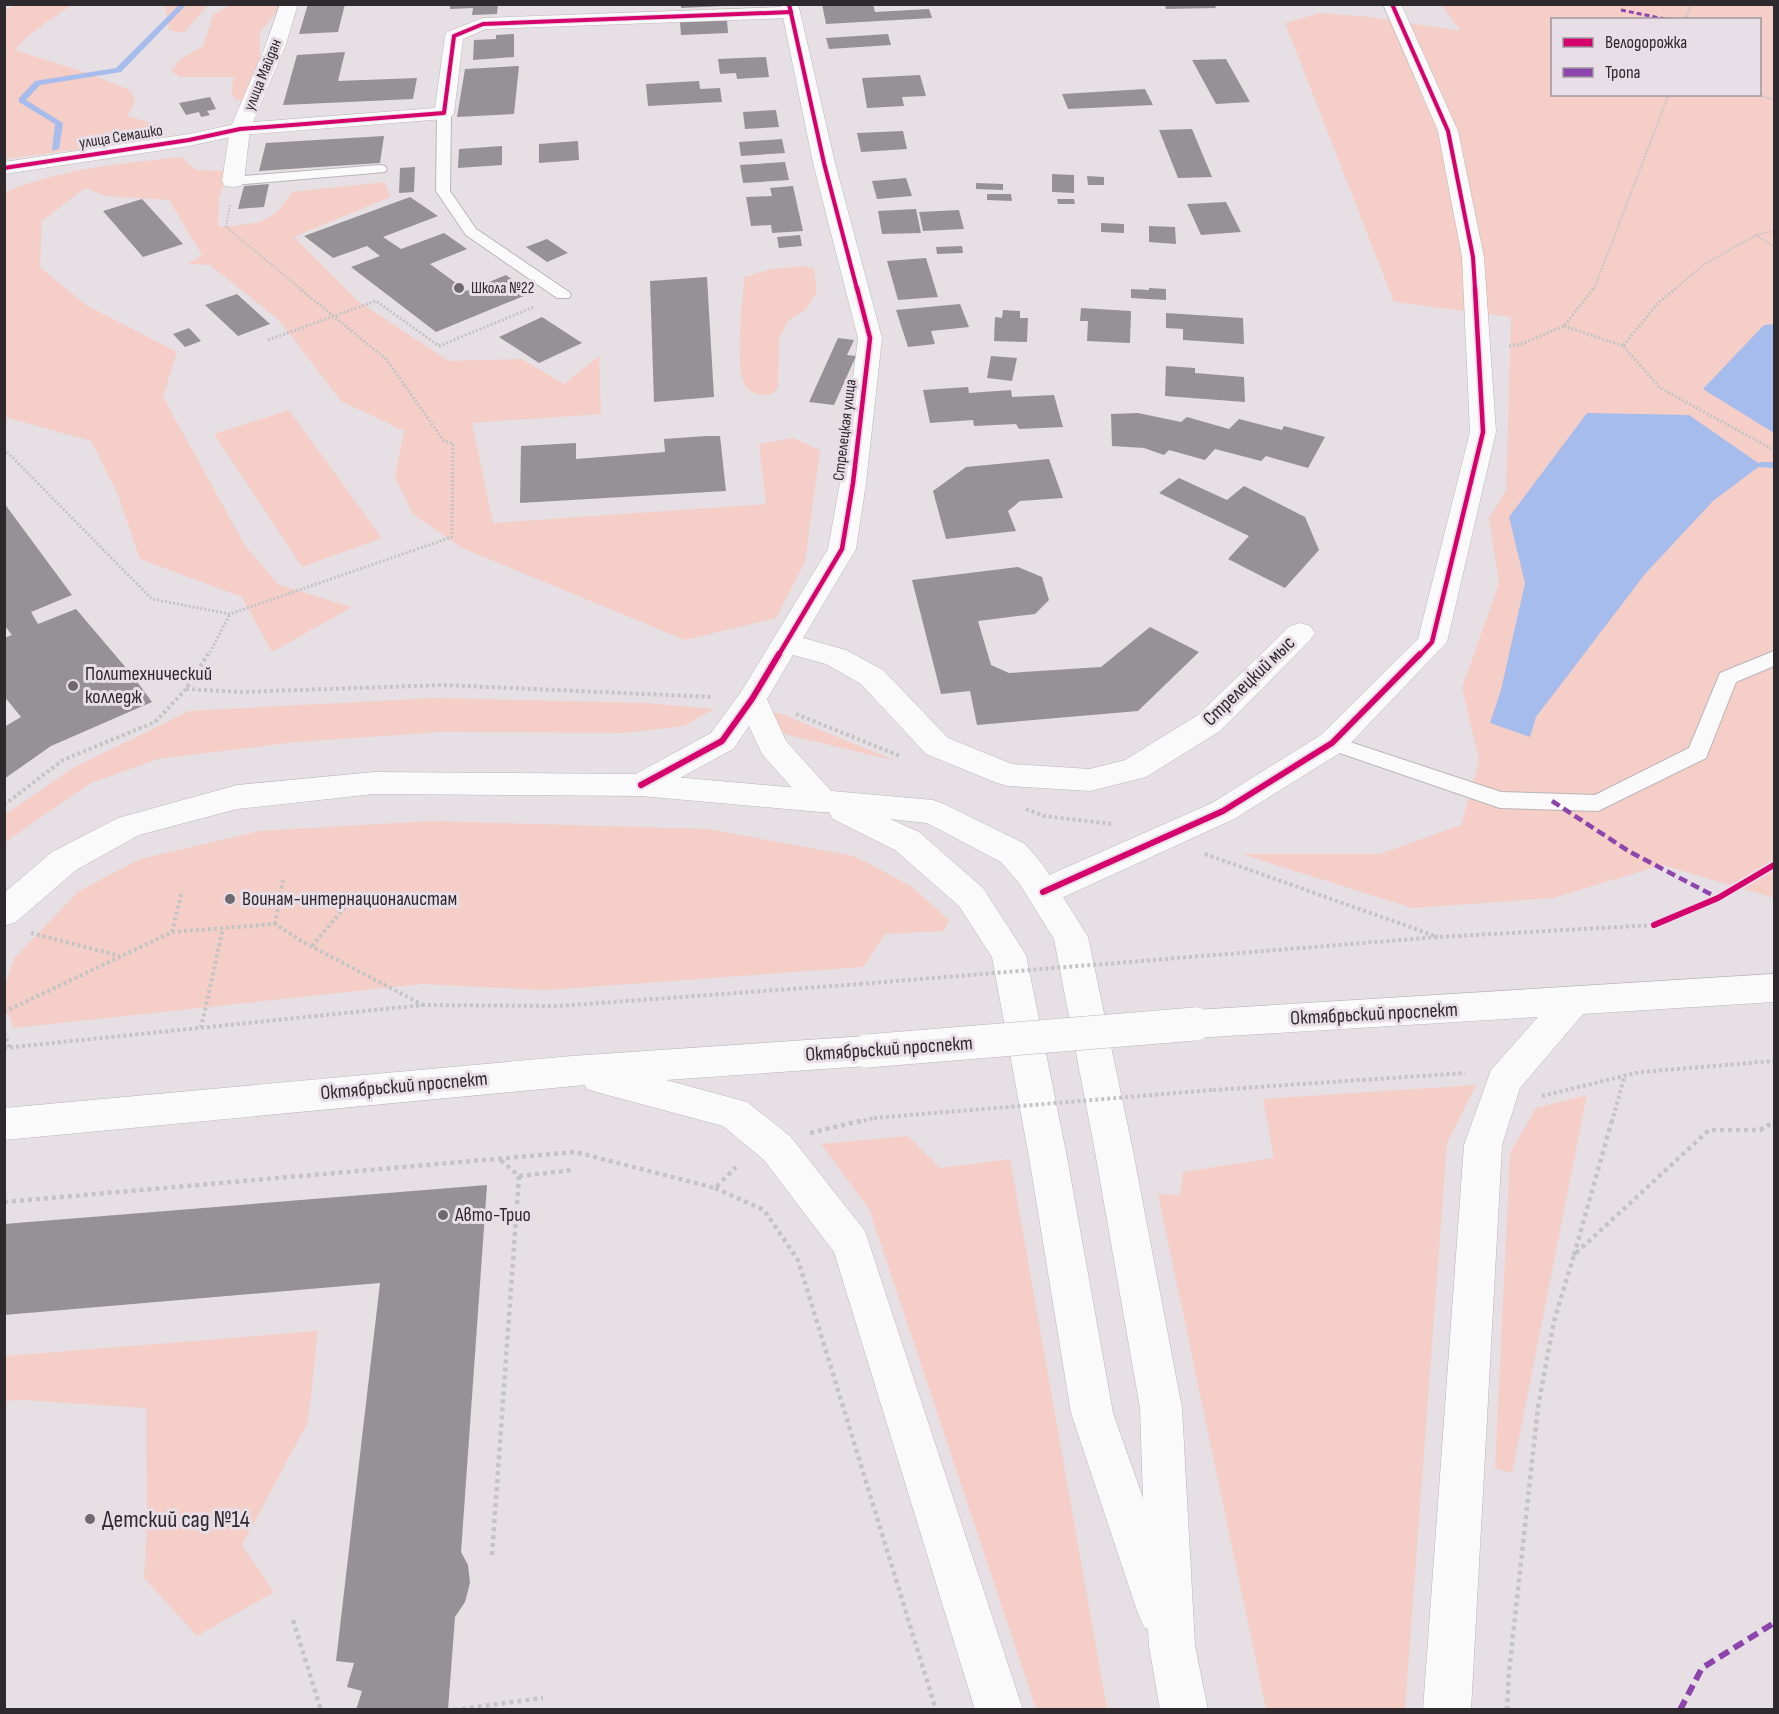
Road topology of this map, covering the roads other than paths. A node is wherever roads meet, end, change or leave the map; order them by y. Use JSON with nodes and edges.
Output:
{"nodes":[{"id":1,"x":290,"y":4,"type":"edge"},
{"id":2,"x":1392,"y":4,"type":"edge"},
{"id":3,"x":790,"y":8,"type":"edge"},
{"id":4,"x":444,"y":113,"type":"junction"},
{"id":5,"x":240,"y":129,"type":"junction"},
{"id":6,"x":4,"y":168,"type":"edge"},
{"id":7,"x":380,"y":169,"type":"dead end"},
{"id":8,"x":233,"y":181,"type":"joint"},
{"id":9,"x":562,"y":295,"type":"road end"},
{"id":10,"x":1300,"y":633,"type":"dead end"},
{"id":11,"x":785,"y":642,"type":"junction"},
{"id":12,"x":1774,"y":658,"type":"edge"},
{"id":13,"x":752,"y":699,"type":"junction"},
{"id":14,"x":1332,"y":743,"type":"junction"},
{"id":15,"x":641,"y":784,"type":"junction"},
{"id":16,"x":821,"y":800,"type":"junction"},
{"id":17,"x":1043,"y":892,"type":"junction"},
{"id":18,"x":16,"y":922,"type":"edge"},
{"id":19,"x":1774,"y":988,"type":"edge"},
{"id":20,"x":1572,"y":1002,"type":"junction"},
{"id":21,"x":573,"y":1071,"type":"junction"},
{"id":22,"x":4,"y":1124,"type":"edge"},
{"id":23,"x":1172,"y":1646,"type":"junction"},
{"id":24,"x":999,"y":1710,"type":"edge"},
{"id":25,"x":1184,"y":1710,"type":"edge"},
{"id":26,"x":1447,"y":1710,"type":"edge"}],
"edges":[{"from":1,"to":5,"type":"street","name":"улица Майдан"},
{"from":2,"to":14,"type":"street"},
{"from":3,"to":4,"type":"street"},
{"from":3,"to":11,"type":"street","name":"Стрелецкая улица"},
{"from":4,"to":5,"type":"street","name":"улица Семашко"},
{"from":4,"to":9,"type":"lane"},
{"from":5,"to":6,"type":"street","name":"улица Семашко"},
{"from":5,"to":8,"type":"street","name":"улица Майдан"},
{"from":7,"to":8,"type":"lane"},
{"from":10,"to":11,"type":"street","name":"Стрелецкий мыс"},
{"from":11,"to":13,"type":"street","name":"Стрелецкая улица"},
{"from":12,"to":14,"type":"lane"},
{"from":13,"to":15,"type":"street","name":"Стрелецкая улица"},
{"from":13,"to":16,"type":"street"},
{"from":14,"to":17,"type":"street"},
{"from":15,"to":16,"type":"street"},
{"from":15,"to":18,"type":"street"},
{"from":16,"to":17,"type":"street"},
{"from":16,"to":23,"type":"street"},
{"from":17,"to":23,"type":"street"},
{"from":19,"to":20,"type":"street","name":"Октябрьский проспект"},
{"from":20,"to":21,"type":"street","name":"Октябрьский проспект","bridge":true},
{"from":20,"to":26,"type":"street"},
{"from":21,"to":22,"type":"street","name":"Октябрьский проспект"},
{"from":21,"to":24,"type":"street"},
{"from":23,"to":25,"type":"street"}]}
